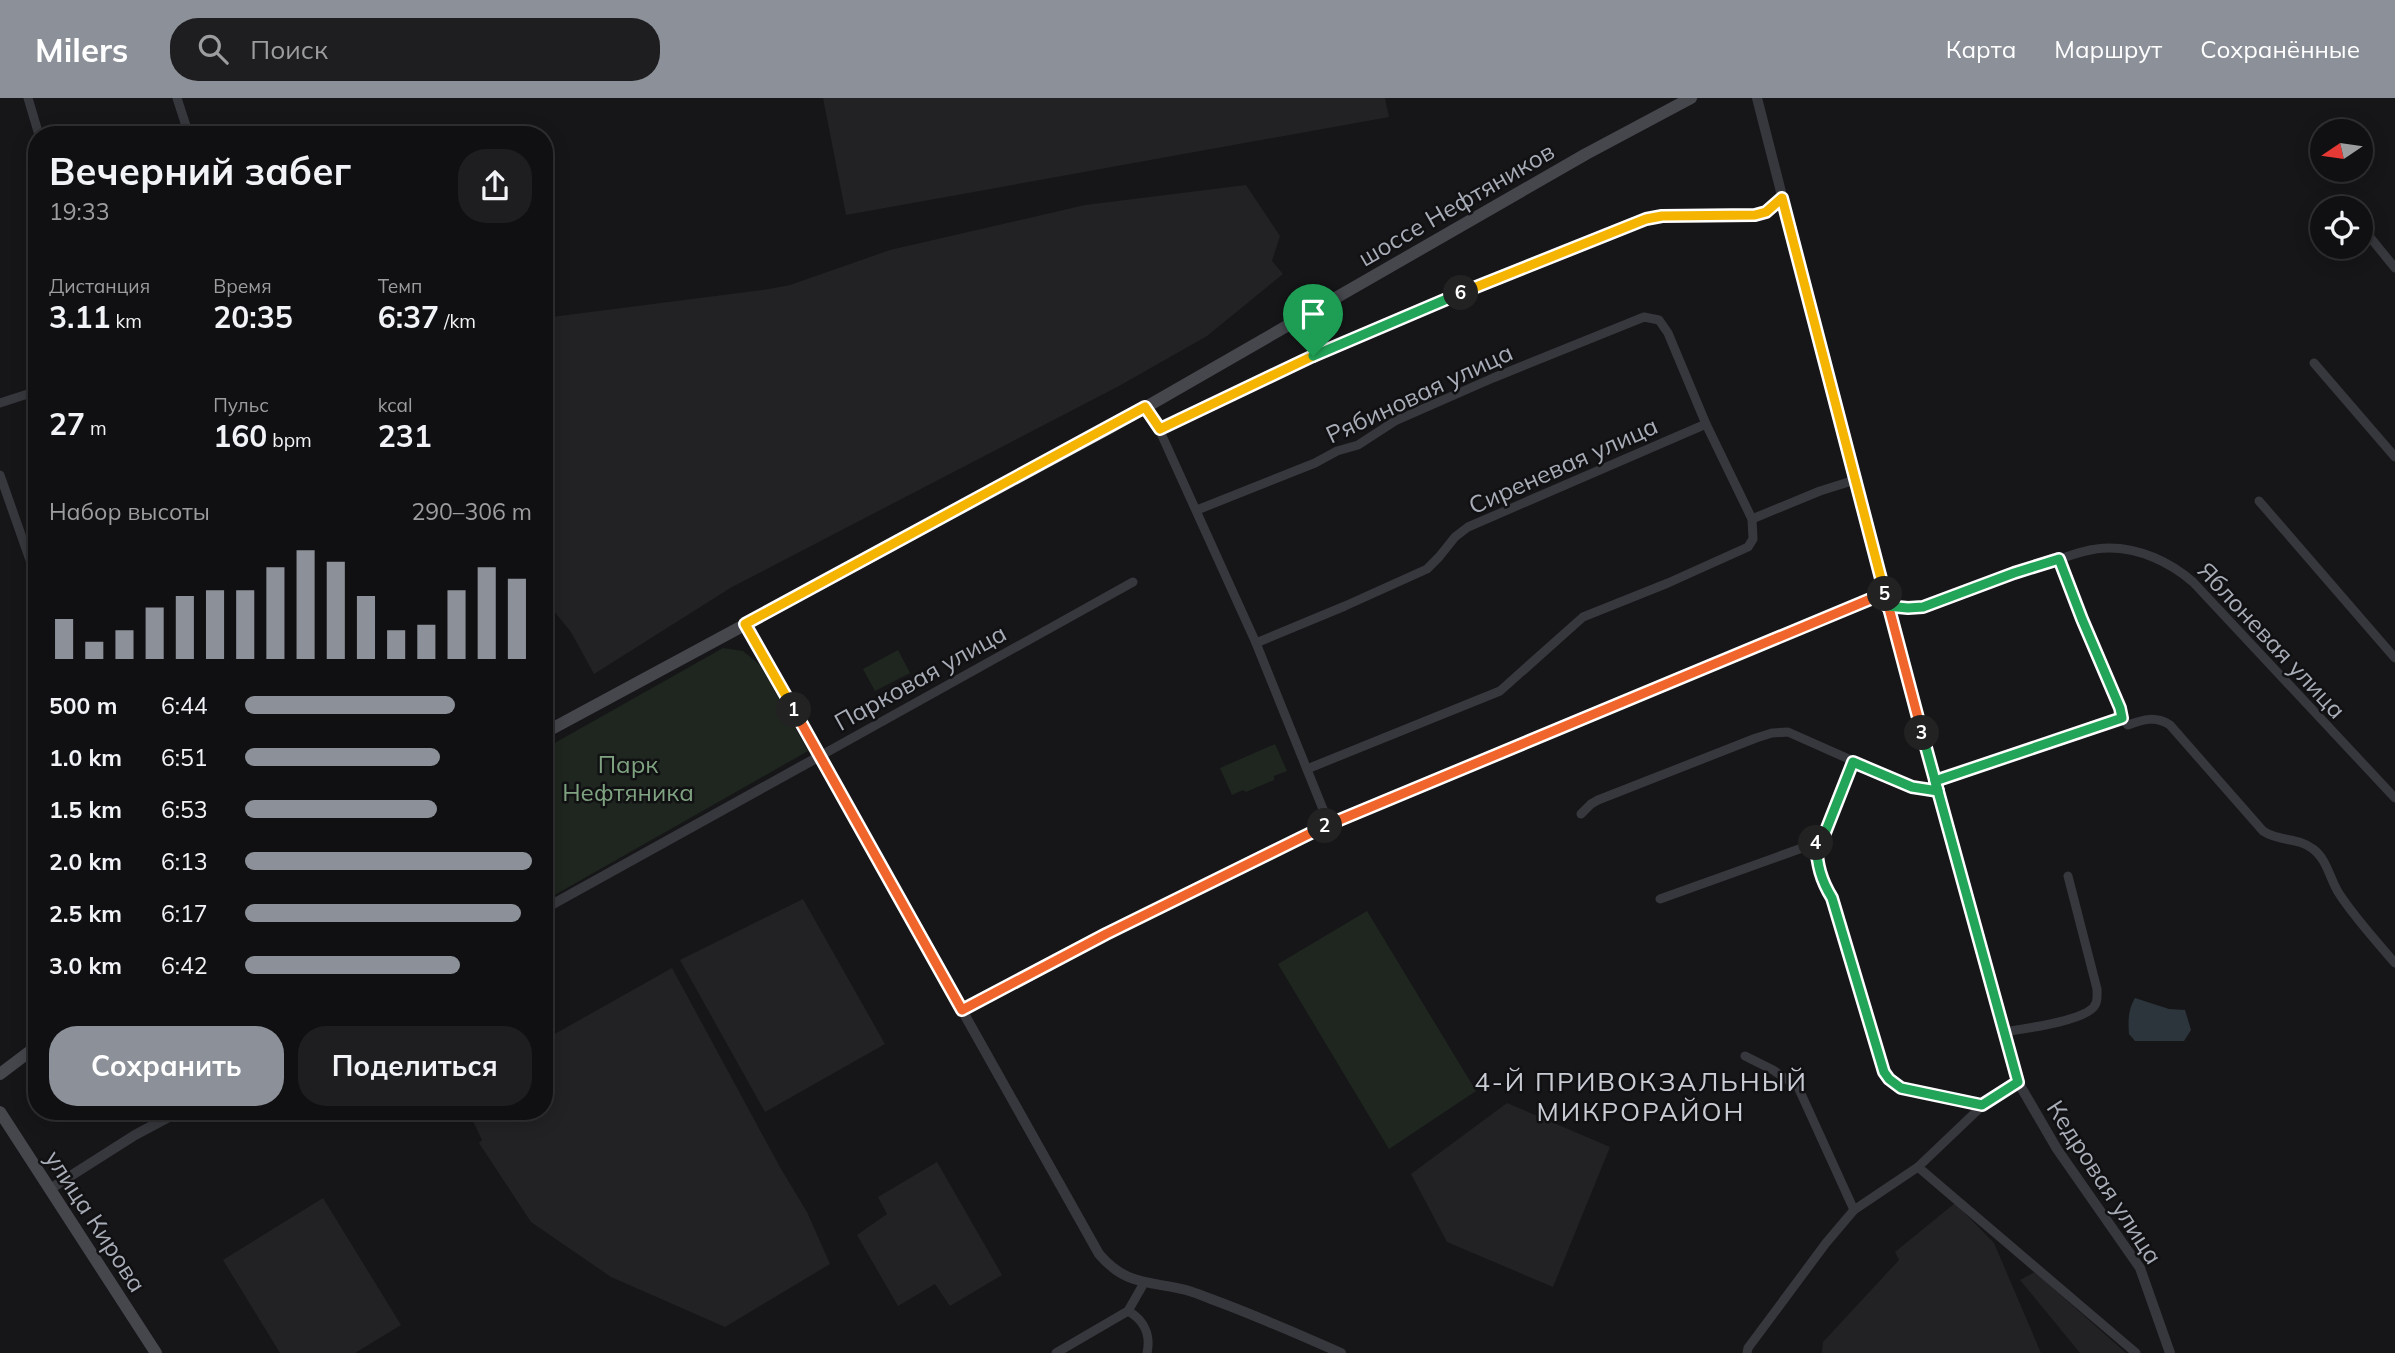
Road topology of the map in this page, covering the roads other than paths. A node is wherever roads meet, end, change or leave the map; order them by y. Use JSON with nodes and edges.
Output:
{"nodes":[{"id":1,"x":28,"y":98,"type":"edge"},
{"id":2,"x":177,"y":98,"type":"edge"},
{"id":3,"x":1691,"y":98,"type":"edge"},
{"id":4,"x":1757,"y":98,"type":"edge"},
{"id":5,"x":36,"y":126,"type":"edge"},
{"id":6,"x":187,"y":126,"type":"edge"},
{"id":7,"x":1782,"y":198,"type":"junction"},
{"id":8,"x":2373,"y":241,"type":"edge"},
{"id":9,"x":2395,"y":268,"type":"edge"},
{"id":10,"x":2314,"y":363,"type":"dead end"},
{"id":11,"x":28,"y":394,"type":"edge"},
{"id":12,"x":0,"y":403,"type":"edge"},
{"id":13,"x":1145,"y":407,"type":"junction"},
{"id":14,"x":1706,"y":424,"type":"junction"},
{"id":15,"x":1160,"y":429,"type":"junction"},
{"id":16,"x":2395,"y":457,"type":"edge"},
{"id":17,"x":0,"y":475,"type":"edge"},
{"id":18,"x":1855,"y":480,"type":"junction"},
{"id":19,"x":2259,"y":501,"type":"dead end"},
{"id":20,"x":1197,"y":510,"type":"junction"},
{"id":21,"x":1752,"y":519,"type":"junction"},
{"id":22,"x":28,"y":554,"type":"edge"},
{"id":23,"x":2059,"y":559,"type":"junction"},
{"id":24,"x":1133,"y":582,"type":"dead end"},
{"id":25,"x":1885,"y":593,"type":"junction"},
{"id":26,"x":1887,"y":606,"type":"junction"},
{"id":27,"x":745,"y":624,"type":"junction"},
{"id":28,"x":1256,"y":643,"type":"junction"},
{"id":29,"x":2395,"y":658,"type":"edge"},
{"id":30,"x":2122,"y":718,"type":"junction"},
{"id":31,"x":553,"y":728,"type":"edge"},
{"id":32,"x":820,"y":756,"type":"junction"},
{"id":33,"x":1853,"y":762,"type":"junction"},
{"id":34,"x":1307,"y":769,"type":"junction"},
{"id":35,"x":1937,"y":786,"type":"junction"},
{"id":36,"x":2395,"y":797,"type":"edge"},
{"id":37,"x":1581,"y":814,"type":"dead end"},
{"id":38,"x":1329,"y":824,"type":"junction"},
{"id":39,"x":1816,"y":843,"type":"junction"},
{"id":40,"x":2068,"y":876,"type":"dead end"},
{"id":41,"x":1660,"y":899,"type":"dead end"},
{"id":42,"x":553,"y":904,"type":"edge"},
{"id":43,"x":2395,"y":963,"type":"edge"},
{"id":44,"x":962,"y":1010,"type":"junction"},
{"id":45,"x":2003,"y":1032,"type":"junction"},
{"id":46,"x":28,"y":1053,"type":"edge"},
{"id":47,"x":1745,"y":1056,"type":"dead end"},
{"id":48,"x":0,"y":1074,"type":"edge"},
{"id":49,"x":2018,"y":1082,"type":"junction"},
{"id":50,"x":1982,"y":1105,"type":"junction"},
{"id":51,"x":0,"y":1112,"type":"edge"},
{"id":52,"x":163,"y":1120,"type":"edge"},
{"id":53,"x":1918,"y":1167,"type":"junction"},
{"id":54,"x":50,"y":1189,"type":"junction"},
{"id":55,"x":1854,"y":1210,"type":"junction"},
{"id":56,"x":1144,"y":1283,"type":"junction"},
{"id":57,"x":1128,"y":1311,"type":"junction"},
{"id":58,"x":153,"y":1352,"type":"edge"},
{"id":59,"x":1056,"y":1353,"type":"edge"},
{"id":60,"x":1147,"y":1353,"type":"edge"},
{"id":61,"x":1341,"y":1353,"type":"edge"},
{"id":62,"x":1747,"y":1353,"type":"edge"},
{"id":63,"x":2136,"y":1353,"type":"edge"},
{"id":64,"x":2170,"y":1353,"type":"edge"}],
"edges":[{"from":1,"to":5,"type":"street"},
{"from":2,"to":6,"type":"street"},
{"from":3,"to":13,"type":"main road","name":"шоссе Нефтяников"},
{"from":4,"to":7,"type":"street","name":"Кедровая улица"},
{"from":7,"to":15,"type":"street"},
{"from":7,"to":18,"type":"street","name":"Кедровая улица"},
{"from":8,"to":9,"type":"street"},
{"from":10,"to":16,"type":"street"},
{"from":11,"to":12,"type":"street"},
{"from":13,"to":15,"type":"street"},
{"from":13,"to":27,"type":"main road","name":"шоссе Нефтяников"},
{"from":14,"to":20,"type":"street","name":"Рябиновая улица"},
{"from":14,"to":21,"type":"street"},
{"from":14,"to":28,"type":"street","name":"Сиреневая улица"},
{"from":15,"to":20,"type":"street"},
{"from":17,"to":22,"type":"street"},
{"from":18,"to":21,"type":"street"},
{"from":18,"to":25,"type":"street","name":"Кедровая улица"},
{"from":19,"to":29,"type":"street"},
{"from":20,"to":28,"type":"street"},
{"from":21,"to":34,"type":"street"},
{"from":23,"to":26,"type":"street","name":"Яблоневая улица"},
{"from":23,"to":30,"type":"street"},
{"from":23,"to":36,"type":"street","name":"Яблоневая улица"},
{"from":24,"to":32,"type":"street","name":"Парковая улица"},
{"from":25,"to":26,"type":"street","name":"Кедровая улица"},
{"from":25,"to":38,"type":"street"},
{"from":26,"to":35,"type":"street","name":"Кедровая улица"},
{"from":27,"to":31,"type":"main road","name":"шоссе Нефтяников"},
{"from":27,"to":32,"type":"street"},
{"from":28,"to":34,"type":"street"},
{"from":30,"to":35,"type":"street"},
{"from":30,"to":43,"type":"street"},
{"from":32,"to":42,"type":"street","name":"Парковая улица"},
{"from":32,"to":44,"type":"street"},
{"from":33,"to":35,"type":"street"},
{"from":33,"to":37,"type":"street"},
{"from":33,"to":39,"type":"street"},
{"from":34,"to":38,"type":"street"},
{"from":35,"to":45,"type":"street","name":"Кедровая улица"},
{"from":38,"to":44,"type":"street"},
{"from":39,"to":41,"type":"street"},
{"from":39,"to":50,"type":"street"},
{"from":40,"to":45,"type":"street"},
{"from":44,"to":56,"type":"street"},
{"from":45,"to":49,"type":"street","name":"Кедровая улица"},
{"from":46,"to":48,"type":"main road"},
{"from":47,"to":55,"type":"street"},
{"from":49,"to":50,"type":"street"},
{"from":49,"to":64,"type":"street","name":"Кедровая улица"},
{"from":50,"to":53,"type":"street"},
{"from":51,"to":54,"type":"main road","name":"улица Кирова"},
{"from":52,"to":54,"type":"street"},
{"from":53,"to":55,"type":"street"},
{"from":53,"to":63,"type":"street"},
{"from":54,"to":58,"type":"main road","name":"улица Кирова"},
{"from":55,"to":62,"type":"street"},
{"from":56,"to":57,"type":"street"},
{"from":56,"to":61,"type":"street"},
{"from":57,"to":59,"type":"street"},
{"from":57,"to":60,"type":"street"}]}
